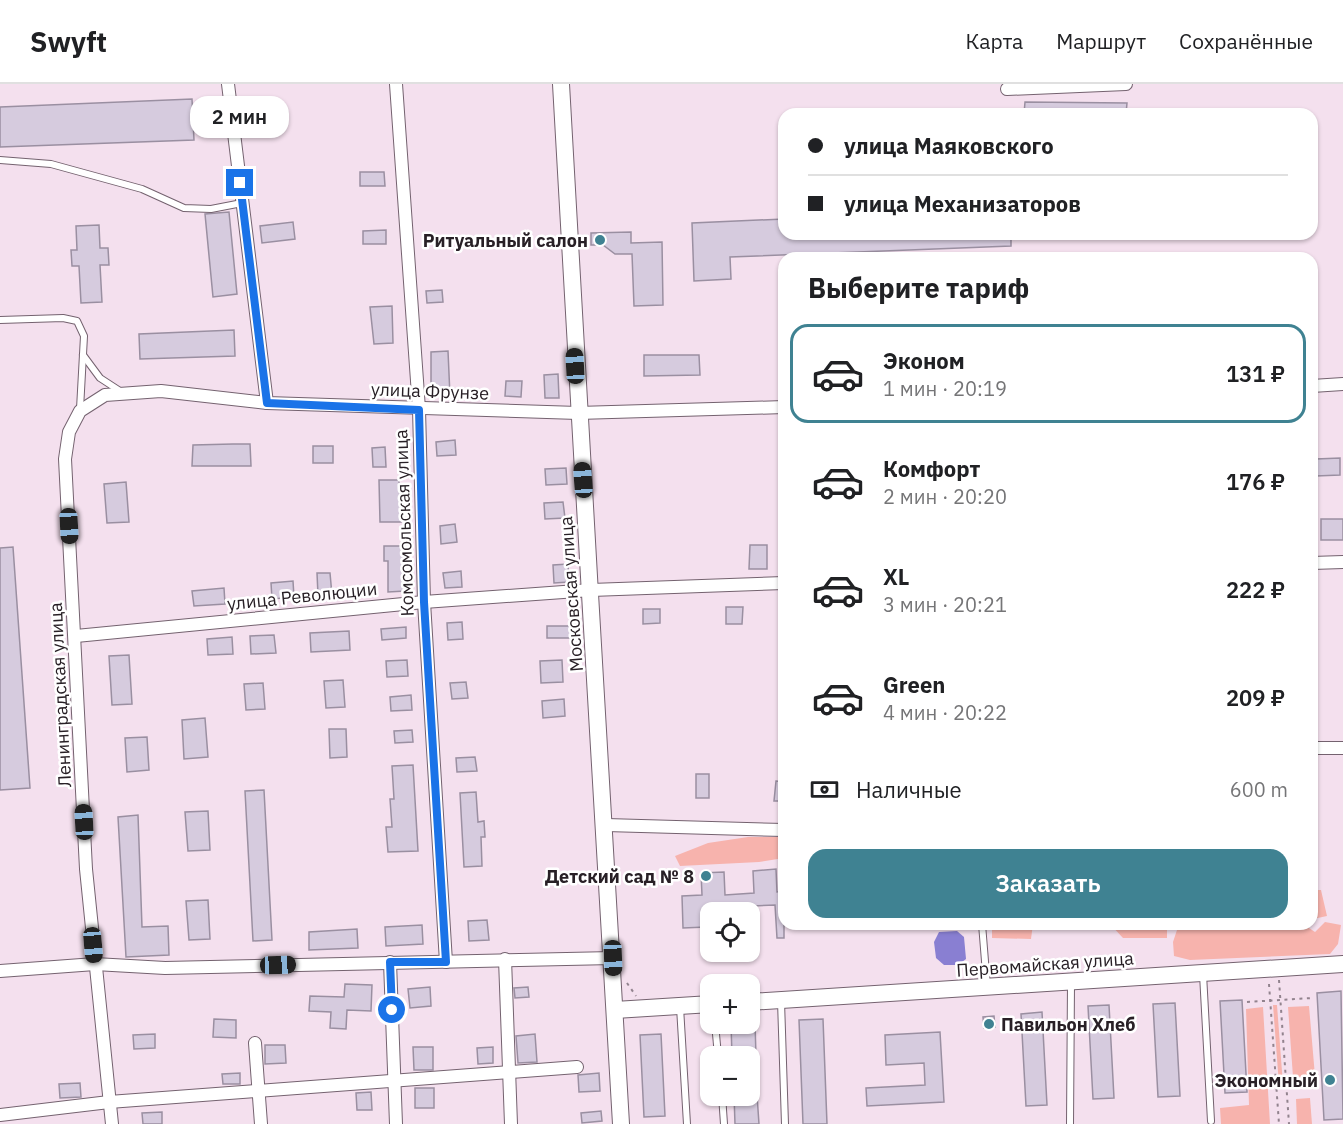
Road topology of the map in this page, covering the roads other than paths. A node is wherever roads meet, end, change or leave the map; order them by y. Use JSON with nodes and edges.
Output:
{"nodes":[{"id":1,"x":228,"y":84,"type":"edge"},
{"id":2,"x":396,"y":84,"type":"edge"},
{"id":3,"x":561,"y":84,"type":"edge"},
{"id":4,"x":1126,"y":84,"type":"edge"},
{"id":5,"x":1007,"y":89,"type":"dead end"},
{"id":6,"x":0,"y":160,"type":"edge"},
{"id":7,"x":243,"y":203,"type":"junction"},
{"id":8,"x":0,"y":320,"type":"edge"},
{"id":9,"x":83,"y":354,"type":"junction"},
{"id":10,"x":1343,"y":384,"type":"edge"},
{"id":11,"x":1318,"y":386,"type":"edge"},
{"id":12,"x":128,"y":393,"type":"junction"},
{"id":13,"x":267,"y":403,"type":"junction"},
{"id":14,"x":778,"y":407,"type":"edge"},
{"id":15,"x":419,"y":410,"type":"junction"},
{"id":16,"x":80,"y":411,"type":"junction"},
{"id":17,"x":578,"y":413,"type":"junction"},
{"id":18,"x":1343,"y":562,"type":"edge"},
{"id":19,"x":1318,"y":563,"type":"edge"},
{"id":20,"x":778,"y":583,"type":"edge"},
{"id":21,"x":591,"y":590,"type":"junction"},
{"id":22,"x":424,"y":602,"type":"junction"},
{"id":23,"x":76,"y":636,"type":"junction"},
{"id":24,"x":1343,"y":747,"type":"edge"},
{"id":25,"x":1318,"y":748,"type":"edge"},
{"id":26,"x":606,"y":825,"type":"junction"},
{"id":27,"x":778,"y":830,"type":"edge"},
{"id":28,"x":982,"y":930,"type":"edge"},
{"id":29,"x":613,"y":958,"type":"junction"},
{"id":30,"x":505,"y":959,"type":"junction"},
{"id":31,"x":390,"y":962,"type":"junction"},
{"id":32,"x":446,"y":962,"type":"junction"},
{"id":33,"x":95,"y":964,"type":"junction"},
{"id":34,"x":1343,"y":964,"type":"edge"},
{"id":35,"x":0,"y":971,"type":"edge"},
{"id":36,"x":1203,"y":974,"type":"junction"},
{"id":37,"x":1071,"y":982,"type":"junction"},
{"id":38,"x":987,"y":987,"type":"junction"},
{"id":39,"x":781,"y":1000,"type":"junction"},
{"id":40,"x":760,"y":1001,"type":"edge"},
{"id":41,"x":700,"y":1005,"type":"edge"},
{"id":42,"x":680,"y":1006,"type":"junction"},
{"id":43,"x":615,"y":1010,"type":"junction"},
{"id":44,"x":255,"y":1042,"type":"dead end"},
{"id":45,"x":577,"y":1067,"type":"dead end"},
{"id":46,"x":509,"y":1072,"type":"junction"},
{"id":47,"x":394,"y":1081,"type":"junction"},
{"id":48,"x":258,"y":1092,"type":"junction"},
{"id":49,"x":109,"y":1102,"type":"junction"},
{"id":50,"x":723,"y":1106,"type":"edge"},
{"id":51,"x":0,"y":1115,"type":"edge"},
{"id":52,"x":1211,"y":1121,"type":"dead end"},
{"id":53,"x":112,"y":1124,"type":"edge"},
{"id":54,"x":261,"y":1124,"type":"edge"},
{"id":55,"x":396,"y":1124,"type":"edge"},
{"id":56,"x":511,"y":1124,"type":"edge"},
{"id":57,"x":621,"y":1124,"type":"edge"},
{"id":58,"x":687,"y":1124,"type":"edge"},
{"id":59,"x":724,"y":1124,"type":"edge"},
{"id":60,"x":785,"y":1124,"type":"edge"},
{"id":61,"x":1070,"y":1124,"type":"edge"}],
"edges":[{"from":1,"to":7,"type":"street"},
{"from":2,"to":15,"type":"street","name":"Комсомольская улица"},
{"from":3,"to":17,"type":"street","name":"Московская улица"},
{"from":4,"to":5,"type":"street"},
{"from":6,"to":7,"type":"lane"},
{"from":7,"to":13,"type":"street"},
{"from":8,"to":9,"type":"lane"},
{"from":9,"to":12,"type":"lane"},
{"from":9,"to":16,"type":"lane"},
{"from":10,"to":11,"type":"street"},
{"from":12,"to":13,"type":"street","name":"улица Фрунзе"},
{"from":12,"to":16,"type":"street","name":"улица Фрунзе"},
{"from":13,"to":15,"type":"street","name":"улица Фрунзе"},
{"from":14,"to":17,"type":"street","name":"улица Фрунзе"},
{"from":15,"to":17,"type":"street","name":"улица Фрунзе"},
{"from":15,"to":22,"type":"street","name":"Комсомольская улица"},
{"from":16,"to":23,"type":"street","name":"Ленинградская улица"},
{"from":17,"to":21,"type":"street","name":"Московская улица"},
{"from":18,"to":19,"type":"street"},
{"from":20,"to":21,"type":"street","name":"улица Революции"},
{"from":21,"to":22,"type":"street","name":"улица Революции"},
{"from":21,"to":26,"type":"street","name":"Московская улица"},
{"from":22,"to":23,"type":"street","name":"улица Революции"},
{"from":22,"to":32,"type":"street","name":"Комсомольская улица"},
{"from":23,"to":33,"type":"street","name":"Ленинградская улица"},
{"from":24,"to":25,"type":"street"},
{"from":26,"to":27,"type":"street"},
{"from":26,"to":29,"type":"street","name":"Московская улица"},
{"from":28,"to":38,"type":"lane"},
{"from":29,"to":30,"type":"street"},
{"from":29,"to":43,"type":"street","name":"Московская улица"},
{"from":30,"to":32,"type":"street"},
{"from":30,"to":46,"type":"street"},
{"from":31,"to":32,"type":"street"},
{"from":31,"to":33,"type":"street"},
{"from":31,"to":47,"type":"street"},
{"from":33,"to":35,"type":"street"},
{"from":33,"to":49,"type":"street","name":"Ленинградская улица"},
{"from":34,"to":36,"type":"street","name":"Первомайская улица"},
{"from":36,"to":37,"type":"street","name":"Первомайская улица"},
{"from":36,"to":52,"type":"lane"},
{"from":37,"to":38,"type":"street","name":"Первомайская улица"},
{"from":37,"to":61,"type":"lane"},
{"from":38,"to":39,"type":"street","name":"Первомайская улица"},
{"from":39,"to":40,"type":"street","name":"Первомайская улица"},
{"from":39,"to":60,"type":"lane"},
{"from":41,"to":42,"type":"street"},
{"from":42,"to":43,"type":"street"},
{"from":42,"to":58,"type":"lane"},
{"from":43,"to":57,"type":"street","name":"Московская улица"},
{"from":44,"to":48,"type":"street"},
{"from":45,"to":46,"type":"street"},
{"from":46,"to":47,"type":"street"},
{"from":46,"to":56,"type":"street"},
{"from":47,"to":48,"type":"street"},
{"from":47,"to":55,"type":"street"},
{"from":48,"to":49,"type":"street"},
{"from":48,"to":54,"type":"street"},
{"from":49,"to":51,"type":"street"},
{"from":49,"to":53,"type":"street","name":"Ленинградская улица"},
{"from":50,"to":59,"type":"lane"}]}
